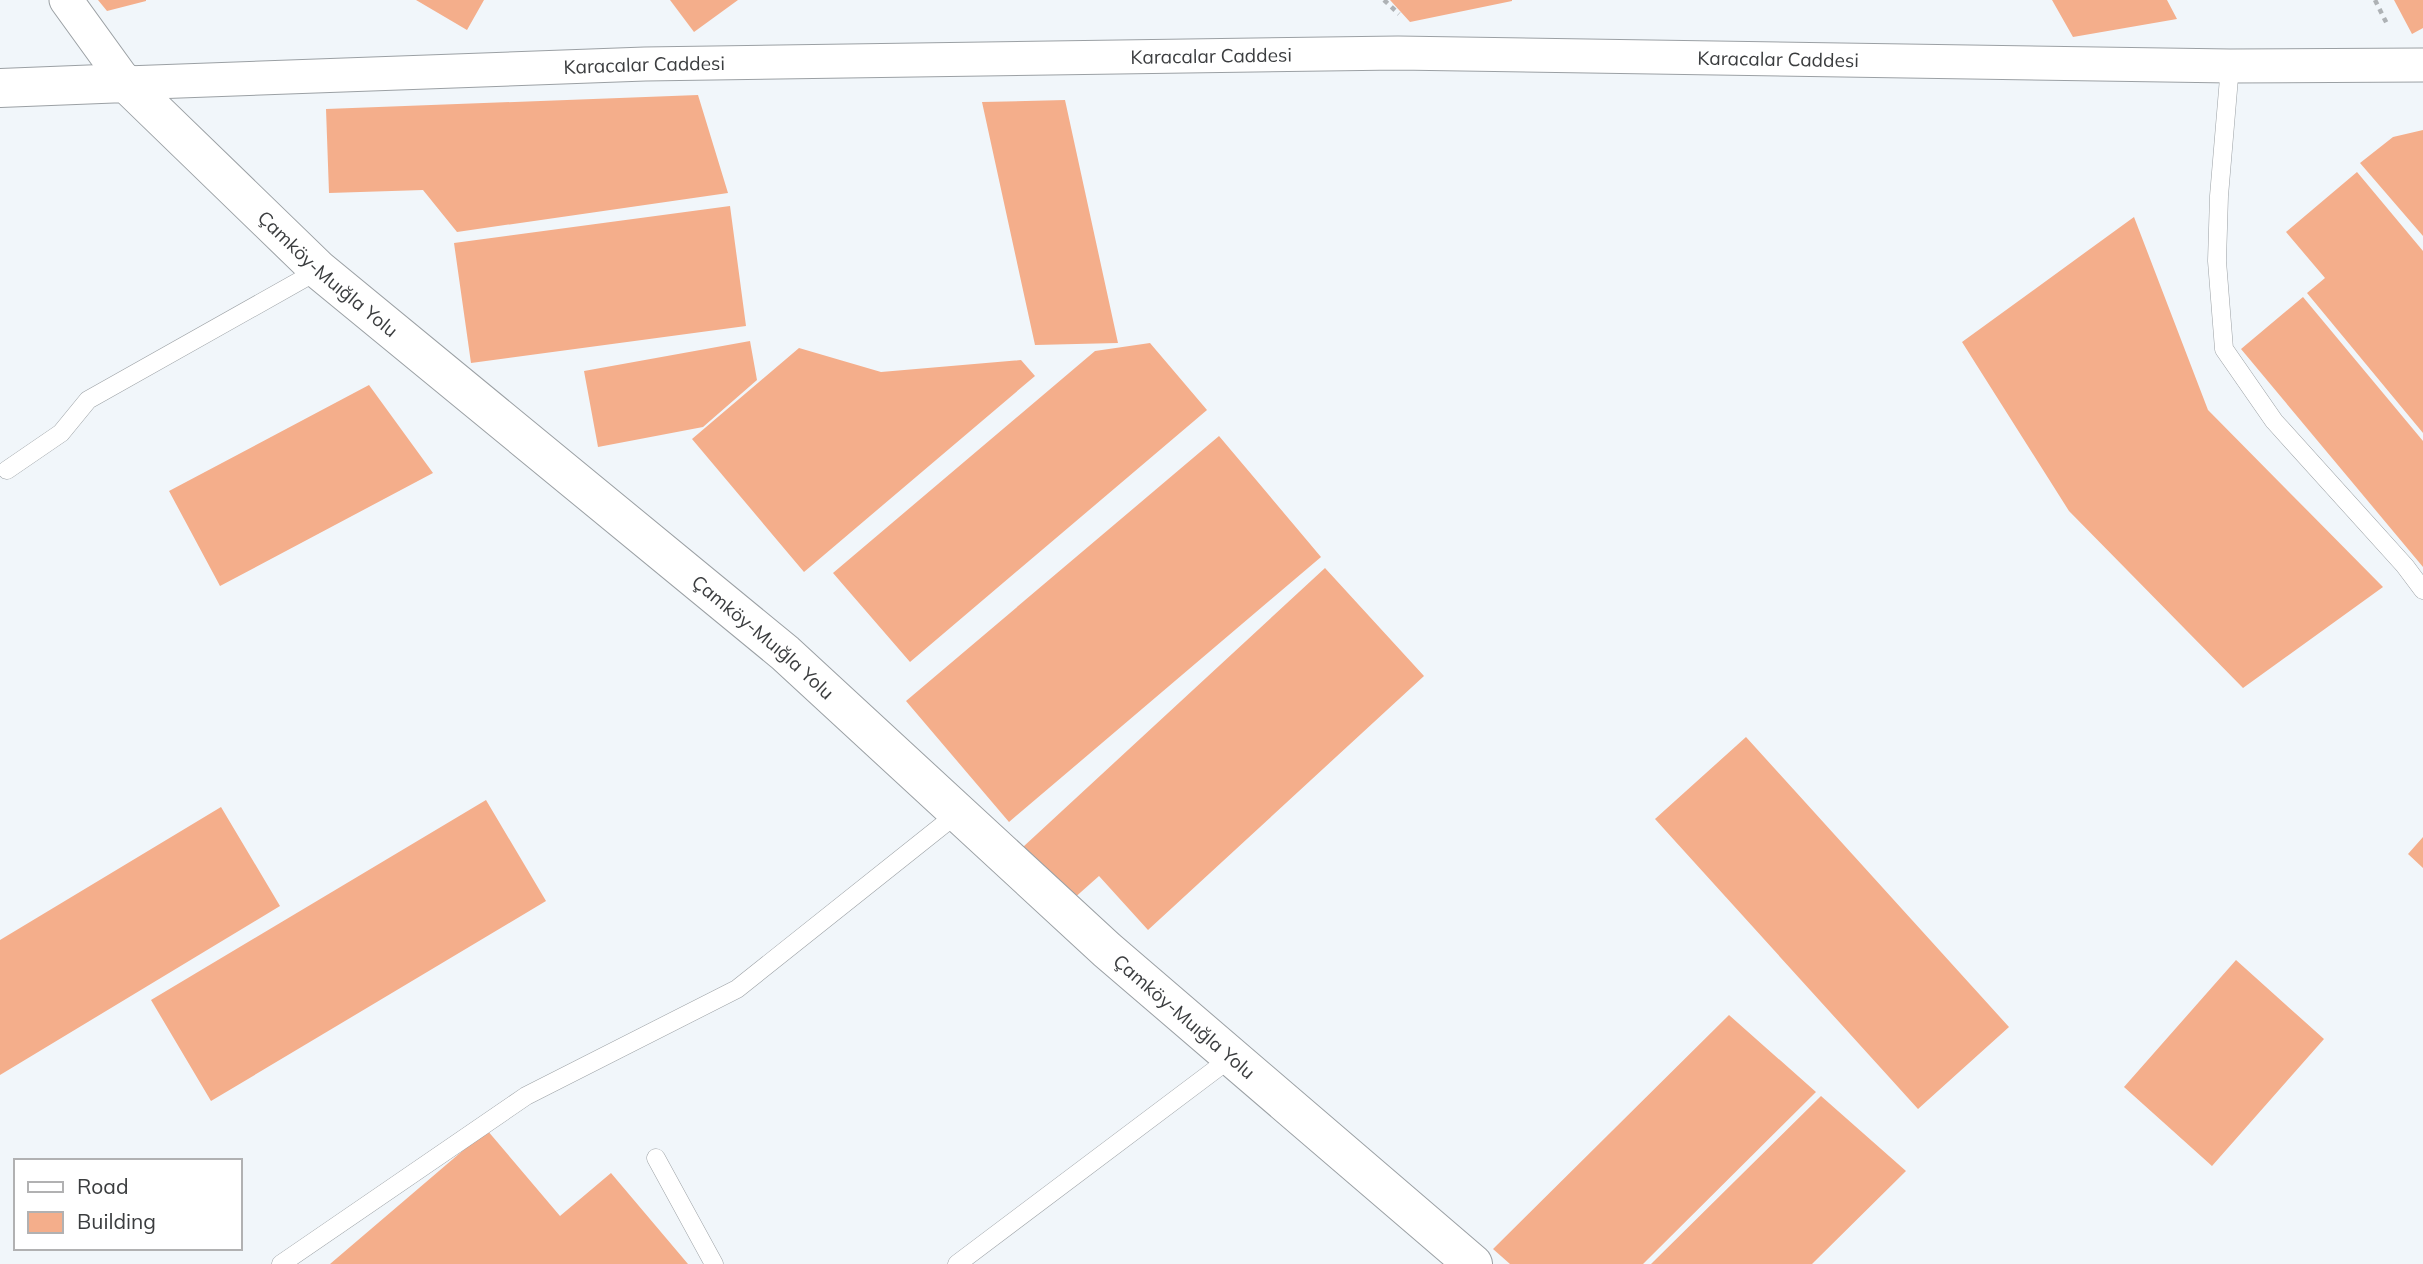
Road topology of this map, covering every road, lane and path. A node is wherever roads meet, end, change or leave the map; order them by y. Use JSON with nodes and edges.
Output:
{"nodes":[{"id":1,"x":66,"y":0,"type":"edge"},
{"id":2,"x":2230,"y":65,"type":"junction"},
{"id":3,"x":2423,"y":65,"type":"edge"},
{"id":4,"x":126,"y":83,"type":"junction"},
{"id":5,"x":0,"y":88,"type":"edge"},
{"id":6,"x":319,"y":270,"type":"junction"},
{"id":7,"x":7,"y":470,"type":"dead end"},
{"id":8,"x":2423,"y":590,"type":"edge"},
{"id":9,"x":958,"y":813,"type":"junction"},
{"id":10,"x":1232,"y":1057,"type":"junction"},
{"id":11,"x":656,"y":1158,"type":"dead end"},
{"id":12,"x":281,"y":1264,"type":"edge"},
{"id":13,"x":714,"y":1264,"type":"edge"},
{"id":14,"x":957,"y":1264,"type":"edge"},
{"id":15,"x":1473,"y":1264,"type":"edge"}],
"edges":[{"from":1,"to":4,"type":"street","name":"Çamköy-Muığla Yolu"},
{"from":2,"to":3,"type":"street","name":"Karacalar Caddesi"},
{"from":2,"to":4,"type":"street","name":"Karacalar Caddesi"},
{"from":2,"to":8,"type":"lane"},
{"from":4,"to":5,"type":"street","name":"Karacalar Caddesi"},
{"from":4,"to":6,"type":"street","name":"Çamköy-Muığla Yolu"},
{"from":6,"to":7,"type":"lane"},
{"from":6,"to":9,"type":"street","name":"Çamköy-Muığla Yolu"},
{"from":9,"to":10,"type":"street","name":"Çamköy-Muığla Yolu"},
{"from":9,"to":12,"type":"lane"},
{"from":10,"to":14,"type":"lane"},
{"from":10,"to":15,"type":"street","name":"Çamköy-Muığla Yolu"},
{"from":11,"to":13,"type":"lane"}]}
